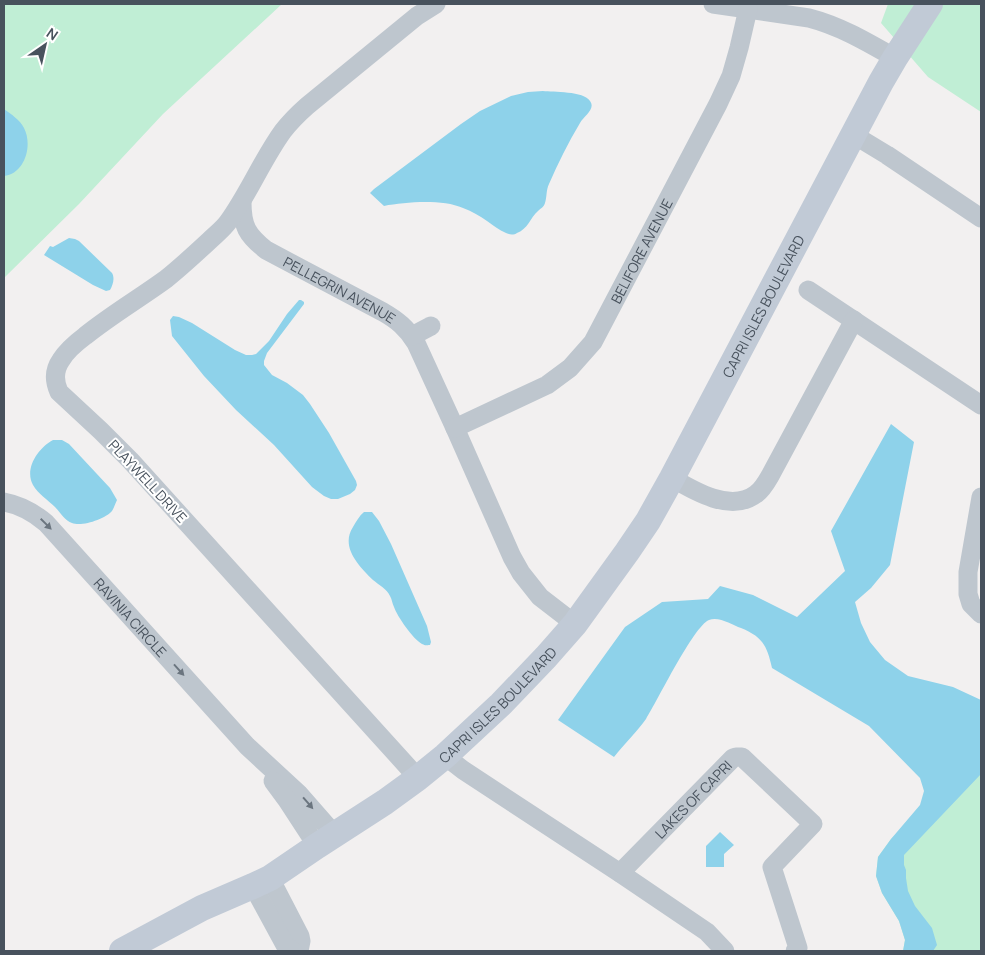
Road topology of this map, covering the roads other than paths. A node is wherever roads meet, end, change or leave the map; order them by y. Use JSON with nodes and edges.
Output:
{"nodes":[{"id":1,"x":436,"y":4,"type":"edge"},
{"id":2,"x":713,"y":4,"type":"edge"},
{"id":3,"x":930,"y":4,"type":"edge"},
{"id":4,"x":748,"y":9,"type":"junction"},
{"id":5,"x":895,"y":58,"type":"junction"},
{"id":6,"x":854,"y":134,"type":"junction"},
{"id":7,"x":242,"y":202,"type":"junction"},
{"id":8,"x":981,"y":218,"type":"edge"},
{"id":9,"x":808,"y":290,"type":"dead end"},
{"id":10,"x":854,"y":320,"type":"junction"},
{"id":11,"x":431,"y":326,"type":"dead end"},
{"id":12,"x":412,"y":336,"type":"junction"},
{"id":13,"x":981,"y":405,"type":"edge"},
{"id":14,"x":455,"y":428,"type":"junction"},
{"id":15,"x":672,"y":478,"type":"junction"},
{"id":16,"x":981,"y":496,"type":"edge"},
{"id":17,"x":4,"y":502,"type":"edge"},
{"id":18,"x":981,"y":614,"type":"edge"},
{"id":19,"x":574,"y":624,"type":"junction"},
{"id":20,"x":445,"y":756,"type":"junction"},
{"id":21,"x":418,"y":778,"type":"junction"},
{"id":22,"x":326,"y":840,"type":"junction"},
{"id":23,"x":620,"y":873,"type":"junction"},
{"id":24,"x":262,"y":882,"type":"junction"},
{"id":25,"x":122,"y":951,"type":"edge"},
{"id":26,"x":293,"y":951,"type":"edge"},
{"id":27,"x":298,"y":951,"type":"edge"},
{"id":28,"x":725,"y":951,"type":"edge"},
{"id":29,"x":796,"y":951,"type":"edge"}],
"edges":[{"from":1,"to":7,"type":"street"},
{"from":2,"to":4,"type":"street"},
{"from":3,"to":5,"type":"street","name":"CAPRI ISLES BOULEVARD"},
{"from":4,"to":5,"type":"street"},
{"from":4,"to":14,"type":"street","name":"BELIFORE AVENUE"},
{"from":5,"to":6,"type":"street","name":"CAPRI ISLES BOULEVARD"},
{"from":6,"to":8,"type":"street"},
{"from":6,"to":15,"type":"street","name":"CAPRI ISLES BOULEVARD"},
{"from":7,"to":12,"type":"street","name":"PELLEGRIN AVENUE"},
{"from":7,"to":21,"type":"street","name":"PLAYWELL DRIVE"},
{"from":9,"to":10,"type":"street"},
{"from":10,"to":13,"type":"street"},
{"from":10,"to":15,"type":"street"},
{"from":11,"to":12,"type":"street"},
{"from":12,"to":14,"type":"street","name":"PELLEGRIN AVENUE"},
{"from":14,"to":19,"type":"street","name":"PELLEGRIN AVENUE"},
{"from":15,"to":19,"type":"street","name":"CAPRI ISLES BOULEVARD"},
{"from":16,"to":18,"type":"street"},
{"from":17,"to":22,"type":"street","name":"RAVINIA CIRCLE","one_way":true},
{"from":19,"to":20,"type":"street","name":"CAPRI ISLES BOULEVARD"},
{"from":20,"to":21,"type":"street","name":"CAPRI ISLES BOULEVARD"},
{"from":20,"to":23,"type":"street"},
{"from":21,"to":22,"type":"street","name":"CAPRI ISLES BOULEVARD"},
{"from":22,"to":24,"type":"street","name":"CAPRI ISLES BOULEVARD"},
{"from":23,"to":28,"type":"street"},
{"from":23,"to":29,"type":"street","name":"LAKES OF CAPRI"},
{"from":24,"to":25,"type":"street","name":"CAPRI ISLES BOULEVARD"},
{"from":24,"to":26,"type":"street"},
{"from":24,"to":27,"type":"street"}]}
